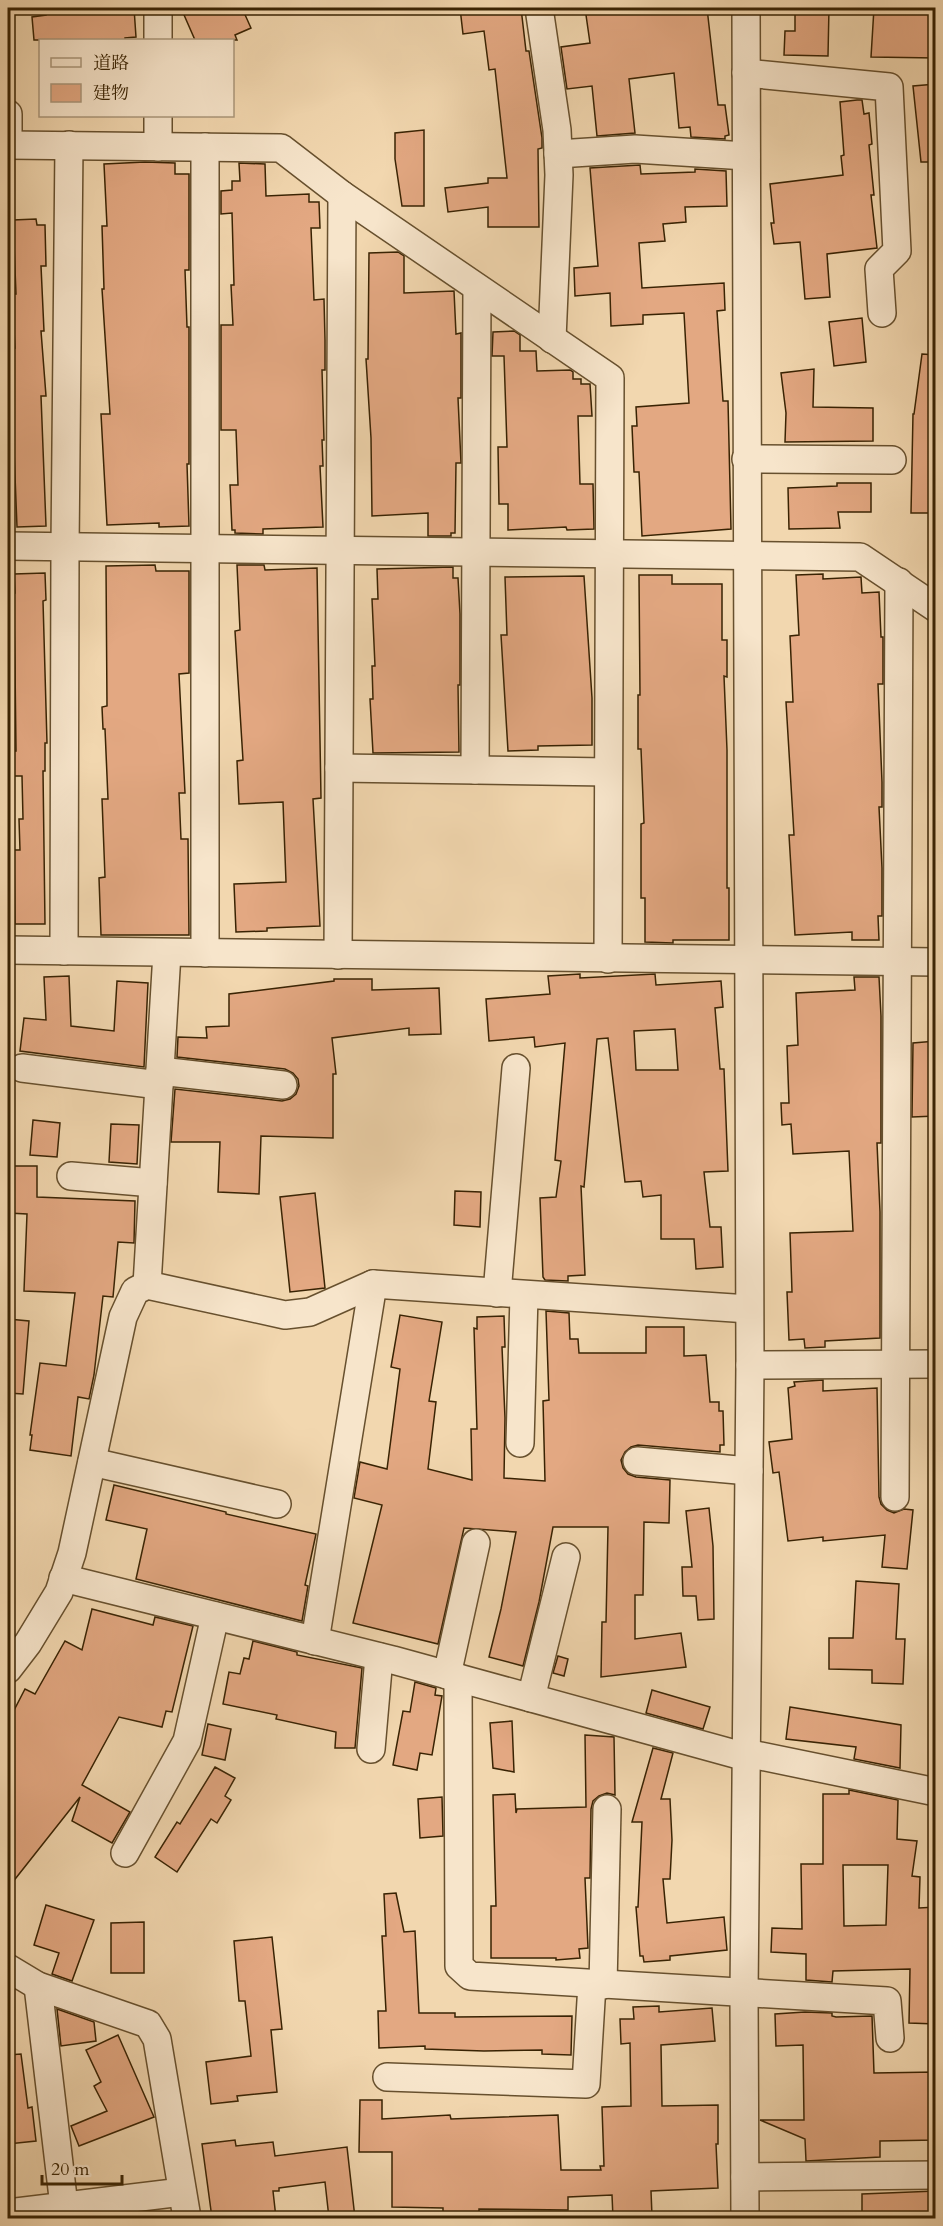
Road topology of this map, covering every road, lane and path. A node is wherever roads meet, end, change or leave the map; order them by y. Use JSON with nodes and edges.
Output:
{"nodes":[{"id":1,"x":158,"y":8,"type":"edge"},
{"id":2,"x":539,"y":8,"type":"edge"},
{"id":3,"x":746,"y":8,"type":"edge"},
{"id":4,"x":158,"y":39,"type":"edge"},
{"id":5,"x":746,"y":73,"type":"junction"},
{"id":6,"x":8,"y":114,"type":"edge"},
{"id":7,"x":158,"y":117,"type":"edge"},
{"id":8,"x":8,"y":145,"type":"edge"},
{"id":9,"x":69,"y":145,"type":"junction"},
{"id":10,"x":158,"y":147,"type":"junction"},
{"id":11,"x":205,"y":147,"type":"junction"},
{"id":12,"x":558,"y":154,"type":"junction"},
{"id":13,"x":746,"y":156,"type":"junction"},
{"id":14,"x":342,"y":195,"type":"junction"},
{"id":15,"x":477,"y":288,"type":"junction"},
{"id":16,"x":882,"y":314,"type":"dead end"},
{"id":17,"x":552,"y":339,"type":"junction"},
{"id":18,"x":746,"y":459,"type":"junction"},
{"id":19,"x":892,"y":460,"type":"dead end"},
{"id":20,"x":8,"y":546,"type":"edge"},
{"id":21,"x":65,"y":547,"type":"junction"},
{"id":22,"x":204,"y":548,"type":"junction"},
{"id":23,"x":339,"y":550,"type":"junction"},
{"id":24,"x":476,"y":552,"type":"junction"},
{"id":25,"x":609,"y":553,"type":"junction"},
{"id":26,"x":746,"y":555,"type":"junction"},
{"id":27,"x":899,"y":582,"type":"junction"},
{"id":28,"x":936,"y":608,"type":"edge"},
{"id":29,"x":339,"y":768,"type":"junction"},
{"id":30,"x":475,"y":770,"type":"junction"},
{"id":31,"x":608,"y":772,"type":"junction"},
{"id":32,"x":8,"y":950,"type":"edge"},
{"id":33,"x":64,"y":951,"type":"junction"},
{"id":34,"x":167,"y":953,"type":"junction"},
{"id":35,"x":204,"y":953,"type":"junction"},
{"id":36,"x":338,"y":955,"type":"junction"},
{"id":37,"x":608,"y":959,"type":"junction"},
{"id":38,"x":749,"y":961,"type":"junction"},
{"id":39,"x":897,"y":962,"type":"junction"},
{"id":40,"x":936,"y":962,"type":"edge"},
{"id":41,"x":22,"y":1068,"type":"dead end"},
{"id":42,"x":516,"y":1068,"type":"dead end"},
{"id":43,"x":159,"y":1078,"type":"junction"},
{"id":44,"x":284,"y":1085,"type":"dead end"},
{"id":45,"x":71,"y":1176,"type":"dead end"},
{"id":46,"x":153,"y":1183,"type":"junction"},
{"id":47,"x":373,"y":1284,"type":"junction"},
{"id":48,"x":147,"y":1286,"type":"junction"},
{"id":49,"x":497,"y":1293,"type":"junction"},
{"id":50,"x":524,"y":1295,"type":"junction"},
{"id":51,"x":749,"y":1309,"type":"junction"},
{"id":52,"x":896,"y":1364,"type":"junction"},
{"id":53,"x":936,"y":1364,"type":"edge"},
{"id":54,"x":750,"y":1365,"type":"junction"},
{"id":55,"x":520,"y":1443,"type":"dead end"},
{"id":56,"x":637,"y":1461,"type":"dead end"},
{"id":57,"x":92,"y":1462,"type":"junction"},
{"id":58,"x":749,"y":1471,"type":"junction"},
{"id":59,"x":895,"y":1497,"type":"dead end"},
{"id":60,"x":277,"y":1504,"type":"dead end"},
{"id":61,"x":476,"y":1544,"type":"dead end"},
{"id":62,"x":566,"y":1557,"type":"dead end"},
{"id":63,"x":63,"y":1578,"type":"junction"},
{"id":64,"x":215,"y":1616,"type":"junction"},
{"id":65,"x":315,"y":1641,"type":"junction"},
{"id":66,"x":379,"y":1657,"type":"junction"},
{"id":67,"x":8,"y":1669,"type":"edge"},
{"id":68,"x":452,"y":1676,"type":"junction"},
{"id":69,"x":531,"y":1698,"type":"junction"},
{"id":70,"x":371,"y":1749,"type":"dead end"},
{"id":71,"x":746,"y":1755,"type":"junction"},
{"id":72,"x":936,"y":1792,"type":"edge"},
{"id":73,"x":607,"y":1809,"type":"dead end"},
{"id":74,"x":125,"y":1853,"type":"dead end"},
{"id":75,"x":8,"y":1968,"type":"edge"},
{"id":76,"x":597,"y":1984,"type":"junction"},
{"id":77,"x":38,"y":1986,"type":"junction"},
{"id":78,"x":744,"y":1994,"type":"junction"},
{"id":79,"x":890,"y":2038,"type":"dead end"},
{"id":80,"x":387,"y":2077,"type":"dead end"},
{"id":81,"x":936,"y":2175,"type":"edge"},
{"id":82,"x":745,"y":2177,"type":"junction"},
{"id":83,"x":183,"y":2192,"type":"junction"},
{"id":84,"x":75,"y":2210,"type":"edge"},
{"id":85,"x":8,"y":2213,"type":"edge"},
{"id":86,"x":187,"y":2218,"type":"edge"},
{"id":87,"x":745,"y":2218,"type":"edge"}],
"edges":[{"from":1,"to":4,"type":"street"},
{"from":2,"to":12,"type":"street"},
{"from":3,"to":5,"type":"street"},
{"from":5,"to":13,"type":"street"},
{"from":5,"to":16,"type":"street"},
{"from":6,"to":8,"type":"street"},
{"from":7,"to":10,"type":"street"},
{"from":8,"to":9,"type":"street"},
{"from":9,"to":10,"type":"street"},
{"from":9,"to":21,"type":"street"},
{"from":10,"to":11,"type":"street"},
{"from":11,"to":14,"type":"street"},
{"from":11,"to":22,"type":"street"},
{"from":12,"to":13,"type":"street"},
{"from":12,"to":17,"type":"street"},
{"from":13,"to":18,"type":"street"},
{"from":14,"to":15,"type":"street"},
{"from":14,"to":23,"type":"street"},
{"from":15,"to":17,"type":"street"},
{"from":15,"to":24,"type":"street"},
{"from":17,"to":25,"type":"street"},
{"from":18,"to":19,"type":"street"},
{"from":18,"to":26,"type":"street"},
{"from":20,"to":21,"type":"street"},
{"from":21,"to":22,"type":"street"},
{"from":21,"to":33,"type":"street"},
{"from":22,"to":23,"type":"street"},
{"from":22,"to":35,"type":"street"},
{"from":23,"to":24,"type":"street"},
{"from":23,"to":29,"type":"street"},
{"from":24,"to":25,"type":"street"},
{"from":24,"to":30,"type":"street"},
{"from":25,"to":26,"type":"street"},
{"from":25,"to":31,"type":"street"},
{"from":26,"to":27,"type":"street"},
{"from":26,"to":38,"type":"street"},
{"from":27,"to":28,"type":"street"},
{"from":27,"to":39,"type":"street"},
{"from":29,"to":30,"type":"street"},
{"from":29,"to":36,"type":"street"},
{"from":30,"to":31,"type":"street"},
{"from":31,"to":37,"type":"street"},
{"from":32,"to":33,"type":"street"},
{"from":33,"to":34,"type":"street"},
{"from":34,"to":35,"type":"street"},
{"from":34,"to":43,"type":"street"},
{"from":35,"to":36,"type":"street"},
{"from":36,"to":37,"type":"street"},
{"from":37,"to":38,"type":"street"},
{"from":38,"to":39,"type":"street"},
{"from":38,"to":51,"type":"street"},
{"from":39,"to":40,"type":"street"},
{"from":39,"to":52,"type":"street"},
{"from":41,"to":43,"type":"street"},
{"from":42,"to":49,"type":"street"},
{"from":43,"to":44,"type":"street"},
{"from":43,"to":46,"type":"street"},
{"from":45,"to":46,"type":"street"},
{"from":46,"to":48,"type":"street"},
{"from":47,"to":48,"type":"street"},
{"from":47,"to":49,"type":"street"},
{"from":47,"to":65,"type":"street"},
{"from":48,"to":57,"type":"street"},
{"from":49,"to":50,"type":"street"},
{"from":50,"to":51,"type":"street"},
{"from":50,"to":55,"type":"street"},
{"from":51,"to":54,"type":"street"},
{"from":52,"to":53,"type":"street"},
{"from":52,"to":54,"type":"street"},
{"from":52,"to":59,"type":"street"},
{"from":54,"to":58,"type":"street"},
{"from":56,"to":58,"type":"street"},
{"from":57,"to":60,"type":"street"},
{"from":57,"to":63,"type":"street"},
{"from":58,"to":71,"type":"street"},
{"from":61,"to":68,"type":"street"},
{"from":62,"to":69,"type":"street"},
{"from":63,"to":64,"type":"street"},
{"from":63,"to":67,"type":"street"},
{"from":64,"to":65,"type":"street"},
{"from":64,"to":74,"type":"street"},
{"from":65,"to":66,"type":"street"},
{"from":66,"to":68,"type":"street"},
{"from":66,"to":70,"type":"street"},
{"from":68,"to":69,"type":"street"},
{"from":68,"to":76,"type":"street"},
{"from":69,"to":71,"type":"street"},
{"from":71,"to":72,"type":"street"},
{"from":71,"to":78,"type":"street"},
{"from":73,"to":76,"type":"street"},
{"from":75,"to":77,"type":"street"},
{"from":76,"to":78,"type":"street"},
{"from":76,"to":80,"type":"street"},
{"from":77,"to":83,"type":"street"},
{"from":77,"to":84,"type":"street"},
{"from":78,"to":79,"type":"street"},
{"from":78,"to":82,"type":"street"},
{"from":81,"to":82,"type":"street"},
{"from":82,"to":87,"type":"street"},
{"from":83,"to":84,"type":"street"},
{"from":83,"to":86,"type":"street"},
{"from":84,"to":85,"type":"street"}]}
